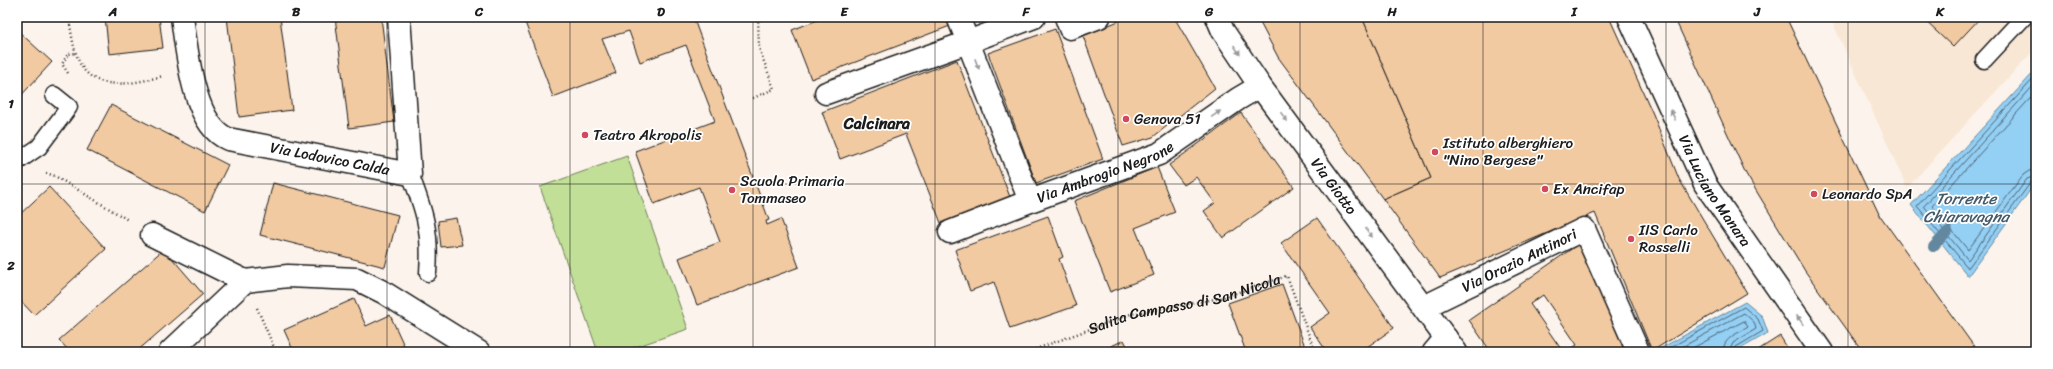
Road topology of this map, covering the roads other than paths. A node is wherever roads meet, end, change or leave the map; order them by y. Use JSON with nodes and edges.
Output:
{"nodes":[{"id":1,"x":182,"y":17,"type":"edge"},
{"id":2,"x":399,"y":17,"type":"edge"},
{"id":3,"x":958,"y":17,"type":"edge"},
{"id":4,"x":1034,"y":17,"type":"edge"},
{"id":5,"x":1099,"y":17,"type":"edge"},
{"id":6,"x":1217,"y":17,"type":"edge"},
{"id":7,"x":1629,"y":17,"type":"edge"},
{"id":8,"x":2024,"y":17,"type":"edge"},
{"id":9,"x":1068,"y":23,"type":"edge"},
{"id":10,"x":968,"y":42,"type":"junction"},
{"id":11,"x":1984,"y":60,"type":"dead end"},
{"id":12,"x":1260,"y":86,"type":"junction"},
{"id":13,"x":826,"y":93,"type":"dead end"},
{"id":14,"x":54,"y":95,"type":"dead end"},
{"id":15,"x":17,"y":162,"type":"edge"},
{"id":16,"x":410,"y":174,"type":"junction"},
{"id":17,"x":1030,"y":202,"type":"junction"},
{"id":18,"x":950,"y":232,"type":"dead end"},
{"id":19,"x":152,"y":235,"type":"road end"},
{"id":20,"x":428,"y":273,"type":"dead end"},
{"id":21,"x":245,"y":281,"type":"junction"},
{"id":22,"x":1424,"y":307,"type":"junction"},
{"id":23,"x":1445,"y":347,"type":"edge"},
{"id":24,"x":1637,"y":349,"type":"dead end"},
{"id":25,"x":170,"y":352,"type":"edge"},
{"id":26,"x":479,"y":352,"type":"edge"},
{"id":27,"x":1822,"y":352,"type":"edge"}],
"edges":[{"from":1,"to":16,"type":"street","name":"Via Lodovico Calda"},
{"from":2,"to":16,"type":"street","name":"Via Lodovico Calda"},
{"from":3,"to":10,"type":"street","name":"Via Ambrogio Negrone"},
{"from":4,"to":10,"type":"street"},
{"from":5,"to":9,"type":"street"},
{"from":6,"to":12,"type":"street","name":"Via Giotto","one_way":true},
{"from":27,"to":7,"type":"street","name":"Via Luciano Manara","one_way":true},
{"from":8,"to":11,"type":"lane"},
{"from":10,"to":13,"type":"street"},
{"from":10,"to":17,"type":"street","name":"Via Ambrogio Negrone","one_way":true},
{"from":17,"to":12,"type":"street","name":"Via Ambrogio Negrone","one_way":true},
{"from":12,"to":22,"type":"street","name":"Via Giotto","one_way":true},
{"from":14,"to":15,"type":"lane"},
{"from":16,"to":20,"type":"lane"},
{"from":17,"to":18,"type":"street"},
{"from":19,"to":21,"type":"street"},
{"from":21,"to":25,"type":"street"},
{"from":21,"to":26,"type":"street"},
{"from":22,"to":23,"type":"street","name":"Via Giotto"},
{"from":22,"to":24,"type":"street","name":"Via Orazio Antinori"}]}
